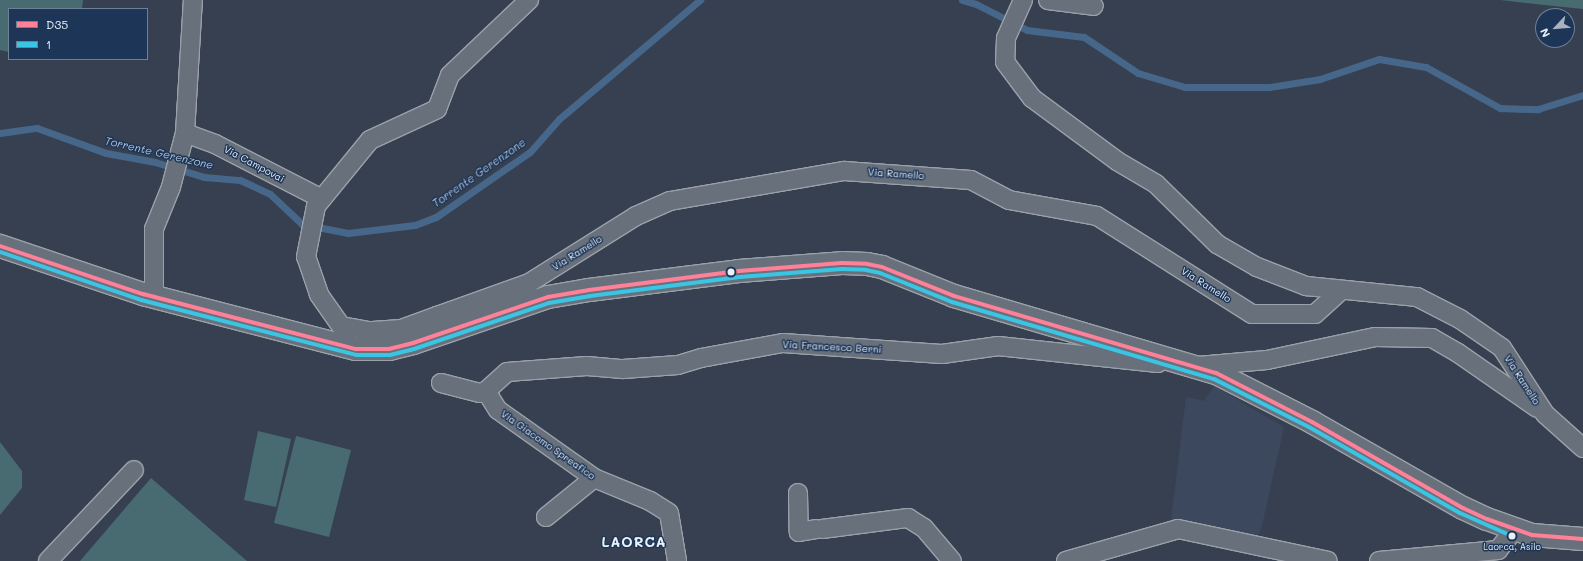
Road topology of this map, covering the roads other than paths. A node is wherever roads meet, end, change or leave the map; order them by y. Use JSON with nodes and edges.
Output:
{"nodes":[{"id":1,"x":193,"y":0,"type":"edge"},
{"id":2,"x":529,"y":0,"type":"edge"},
{"id":3,"x":1048,"y":0,"type":"edge"},
{"id":4,"x":1021,"y":5,"type":"edge"},
{"id":5,"x":1094,"y":6,"type":"dead end"},
{"id":6,"x":1005,"y":62,"type":"junction"},
{"id":7,"x":1031,"y":113,"type":"dead end"},
{"id":8,"x":185,"y":133,"type":"junction"},
{"id":9,"x":319,"y":203,"type":"junction"},
{"id":10,"x":0,"y":246,"type":"edge"},
{"id":11,"x":1342,"y":290,"type":"junction"},
{"id":12,"x":154,"y":296,"type":"junction"},
{"id":13,"x":440,"y":324,"type":"junction"},
{"id":14,"x":1191,"y":364,"type":"junction"},
{"id":15,"x":440,"y":383,"type":"dead end"},
{"id":16,"x":486,"y":391,"type":"junction"},
{"id":17,"x":1545,"y":414,"type":"junction"},
{"id":18,"x":1583,"y":448,"type":"edge"},
{"id":19,"x":134,"y":470,"type":"dead end"},
{"id":20,"x":594,"y":478,"type":"junction"},
{"id":21,"x":798,"y":493,"type":"dead end"},
{"id":22,"x":546,"y":517,"type":"dead end"},
{"id":23,"x":1514,"y":530,"type":"junction"},
{"id":24,"x":1579,"y":535,"type":"edge"},
{"id":25,"x":676,"y":557,"type":"edge"},
{"id":26,"x":48,"y":561,"type":"edge"},
{"id":27,"x":952,"y":561,"type":"edge"},
{"id":28,"x":1066,"y":561,"type":"edge"},
{"id":29,"x":1328,"y":561,"type":"edge"},
{"id":30,"x":1379,"y":561,"type":"edge"}],
"edges":[{"from":1,"to":8,"type":"street"},
{"from":2,"to":9,"type":"street"},
{"from":3,"to":5,"type":"street"},
{"from":4,"to":6,"type":"street"},
{"from":6,"to":7,"type":"street"},
{"from":6,"to":11,"type":"street","name":"Via Ramello"},
{"from":8,"to":9,"type":"street","name":"Via Campovai"},
{"from":8,"to":12,"type":"street"},
{"from":9,"to":13,"type":"street","name":"Via Ramello"},
{"from":10,"to":12,"type":"main road"},
{"from":11,"to":13,"type":"street","name":"Via Ramello"},
{"from":11,"to":17,"type":"street","name":"Via Ramello"},
{"from":12,"to":13,"type":"main road"},
{"from":13,"to":14,"type":"main road"},
{"from":14,"to":16,"type":"street","name":"Via Francesco Berni"},
{"from":14,"to":17,"type":"street","name":"Via Francesco Berni"},
{"from":14,"to":23,"type":"main road"},
{"from":15,"to":16,"type":"street"},
{"from":16,"to":20,"type":"street","name":"Via Giacomo Spreafico"},
{"from":17,"to":18,"type":"street","name":"Via Ramello"},
{"from":19,"to":26,"type":"street"},
{"from":20,"to":22,"type":"street"},
{"from":20,"to":25,"type":"street","name":"Via Giacomo Spreafico"},
{"from":21,"to":27,"type":"street"},
{"from":23,"to":24,"type":"main road"},
{"from":23,"to":30,"type":"street"},
{"from":28,"to":29,"type":"street"}]}
